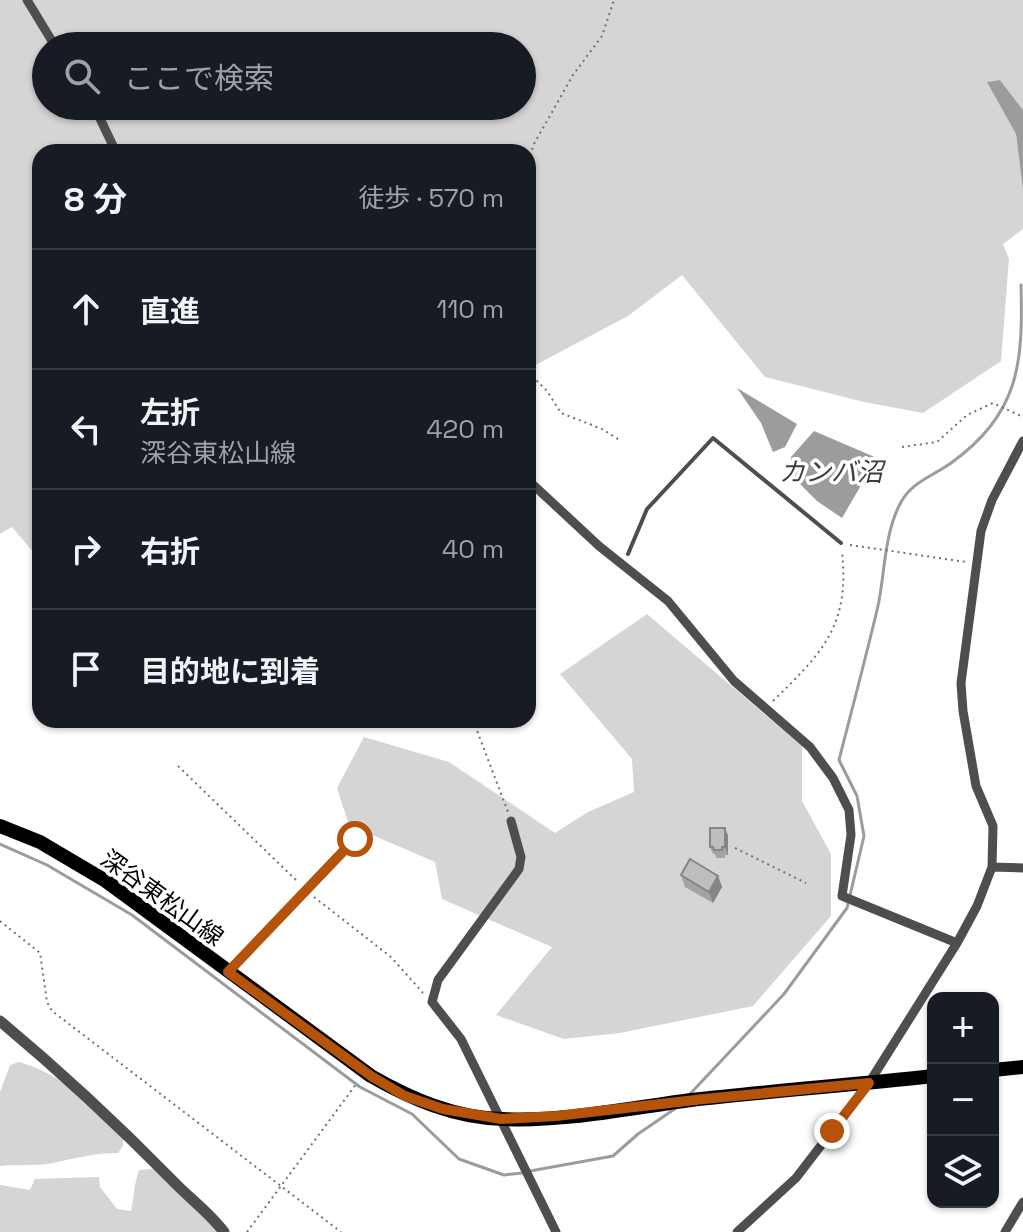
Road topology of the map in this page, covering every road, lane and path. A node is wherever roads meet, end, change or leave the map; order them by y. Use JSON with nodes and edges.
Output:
{"nodes":[{"id":1,"x":27,"y":0,"type":"edge"},
{"id":2,"x":614,"y":0,"type":"edge"},
{"id":3,"x":46,"y":32,"type":"edge"},
{"id":4,"x":101,"y":120,"type":"edge"},
{"id":5,"x":112,"y":144,"type":"edge"},
{"id":6,"x":534,"y":144,"type":"edge"},
{"id":7,"x":536,"y":380,"type":"edge"},
{"id":8,"x":1023,"y":417,"type":"edge"},
{"id":9,"x":621,"y":441,"type":"dead end"},
{"id":10,"x":1023,"y":441,"type":"edge"},
{"id":11,"x":902,"y":447,"type":"dead end"},
{"id":12,"x":536,"y":487,"type":"edge"},
{"id":13,"x":841,"y":543,"type":"junction"},
{"id":14,"x":628,"y":554,"type":"dead end"},
{"id":15,"x":975,"y":564,"type":"junction"},
{"id":16,"x":766,"y":707,"type":"junction"},
{"id":17,"x":476,"y":728,"type":"edge"},
{"id":18,"x":511,"y":821,"type":"joint"},
{"id":19,"x":0,"y":826,"type":"edge"},
{"id":20,"x":355,"y":839,"type":"dead end"},
{"id":21,"x":735,"y":848,"type":"dead end"},
{"id":22,"x":992,"y":867,"type":"junction"},
{"id":23,"x":1023,"y":868,"type":"edge"},
{"id":24,"x":806,"y":883,"type":"dead end"},
{"id":25,"x":0,"y":921,"type":"edge"},
{"id":26,"x":957,"y":943,"type":"junction"},
{"id":27,"x":228,"y":972,"type":"junction"},
{"id":28,"x":0,"y":1021,"type":"edge"},
{"id":29,"x":1023,"y":1067,"type":"edge"},
{"id":30,"x":999,"y":1069,"type":"edge"},
{"id":31,"x":365,"y":1072,"type":"junction"},
{"id":32,"x":927,"y":1077,"type":"edge"},
{"id":33,"x":869,"y":1083,"type":"junction"},
{"id":34,"x":501,"y":1119,"type":"junction"},
{"id":35,"x":280,"y":1185,"type":"junction"},
{"id":36,"x":1023,"y":1202,"type":"edge"},
{"id":37,"x":224,"y":1232,"type":"edge"},
{"id":38,"x":247,"y":1232,"type":"edge"},
{"id":39,"x":341,"y":1232,"type":"edge"},
{"id":40,"x":556,"y":1232,"type":"edge"},
{"id":41,"x":737,"y":1232,"type":"edge"},
{"id":42,"x":1005,"y":1232,"type":"edge"}],
"edges":[{"from":1,"to":3,"type":"street"},
{"from":2,"to":6,"type":"path"},
{"from":4,"to":5,"type":"street"},
{"from":7,"to":9,"type":"path"},
{"from":8,"to":11,"type":"path"},
{"from":10,"to":15,"type":"street"},
{"from":12,"to":16,"type":"street"},
{"from":13,"to":14,"type":"lane"},
{"from":13,"to":15,"type":"path"},
{"from":13,"to":16,"type":"path"},
{"from":15,"to":22,"type":"street"},
{"from":16,"to":26,"type":"street"},
{"from":17,"to":18,"type":"path"},
{"from":18,"to":34,"type":"street"},
{"from":19,"to":27,"type":"main road","name":"深谷東松山線"},
{"from":20,"to":27,"type":"street"},
{"from":21,"to":24,"type":"path"},
{"from":22,"to":23,"type":"street"},
{"from":22,"to":26,"type":"street"},
{"from":25,"to":35,"type":"path"},
{"from":26,"to":33,"type":"street"},
{"from":27,"to":31,"type":"main road","name":"深谷東松山線"},
{"from":28,"to":37,"type":"street"},
{"from":29,"to":30,"type":"main road"},
{"from":31,"to":34,"type":"main road","name":"深谷東松山線"},
{"from":31,"to":35,"type":"path"},
{"from":32,"to":33,"type":"main road","name":"深谷東松山線"},
{"from":33,"to":34,"type":"main road","name":"深谷東松山線"},
{"from":33,"to":41,"type":"street"},
{"from":34,"to":40,"type":"street"},
{"from":35,"to":38,"type":"path"},
{"from":35,"to":39,"type":"path"},
{"from":36,"to":42,"type":"street"}]}
